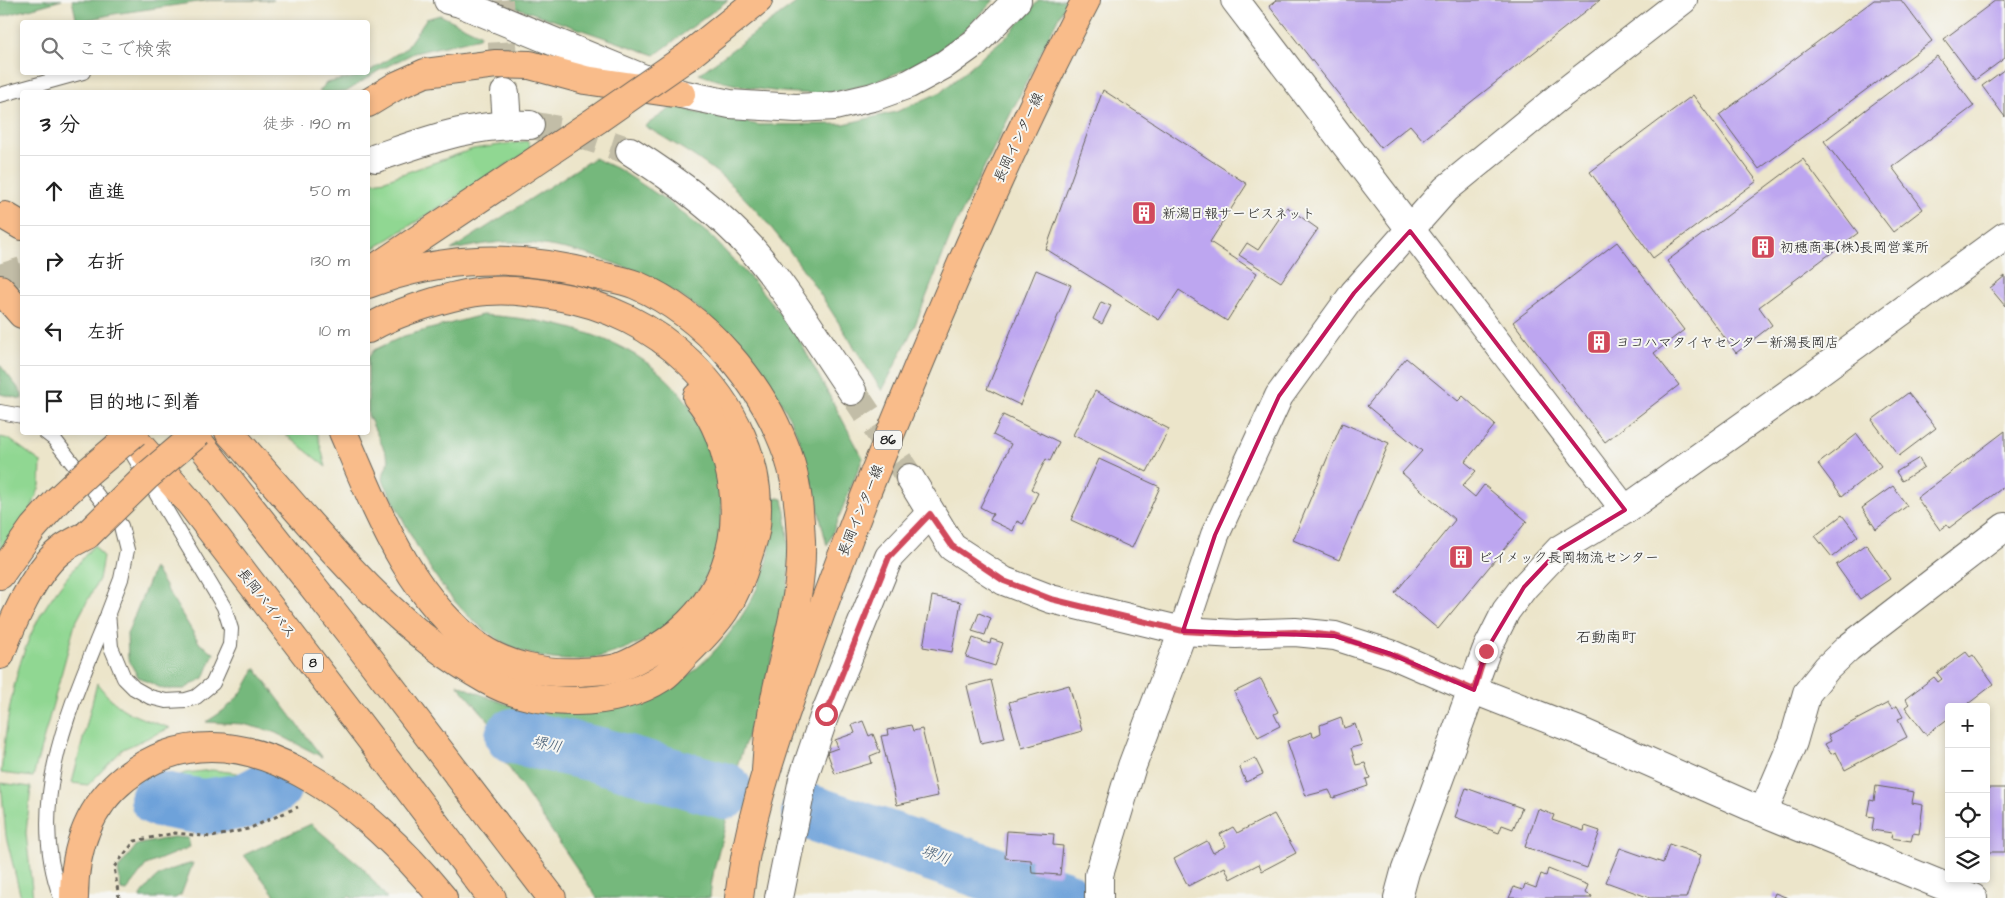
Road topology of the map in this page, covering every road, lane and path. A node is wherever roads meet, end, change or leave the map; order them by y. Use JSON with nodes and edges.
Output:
{"nodes":[{"id":1,"x":448,"y":0,"type":"edge"},
{"id":2,"x":758,"y":0,"type":"edge"},
{"id":3,"x":1017,"y":0,"type":"edge"},
{"id":4,"x":1086,"y":0,"type":"edge"},
{"id":5,"x":1235,"y":0,"type":"edge"},
{"id":6,"x":1683,"y":0,"type":"edge"},
{"id":7,"x":72,"y":75,"type":"edge"},
{"id":8,"x":505,"y":93,"type":"tunnel mouth"},
{"id":9,"x":681,"y":94,"type":"junction"},
{"id":10,"x":0,"y":95,"type":"edge"},
{"id":11,"x":370,"y":102,"type":"edge"},
{"id":12,"x":630,"y":151,"type":"tunnel mouth"},
{"id":13,"x":376,"y":158,"type":"dead end"},
{"id":14,"x":1410,"y":231,"type":"junction"},
{"id":15,"x":2005,"y":236,"type":"edge"},
{"id":16,"x":370,"y":272,"type":"edge"},
{"id":17,"x":370,"y":283,"type":"edge"},
{"id":18,"x":0,"y":289,"type":"edge"},
{"id":19,"x":435,"y":304,"type":"junction"},
{"id":20,"x":20,"y":312,"type":"edge"},
{"id":21,"x":370,"y":328,"type":"edge"},
{"id":22,"x":852,"y":391,"type":"tunnel mouth"},
{"id":23,"x":0,"y":412,"type":"edge"},
{"id":24,"x":20,"y":416,"type":"edge"},
{"id":25,"x":49,"y":435,"type":"edge"},
{"id":26,"x":122,"y":435,"type":"edge"},
{"id":27,"x":131,"y":435,"type":"edge"},
{"id":28,"x":131,"y":435,"type":"edge"},
{"id":29,"x":192,"y":435,"type":"edge"},
{"id":30,"x":195,"y":435,"type":"edge"},
{"id":31,"x":232,"y":435,"type":"edge"},
{"id":32,"x":344,"y":435,"type":"edge"},
{"id":33,"x":910,"y":478,"type":"tunnel mouth"},
{"id":34,"x":1624,"y":510,"type":"junction"},
{"id":35,"x":930,"y":514,"type":"junction"},
{"id":36,"x":2005,"y":527,"type":"edge"},
{"id":37,"x":0,"y":575,"type":"edge"},
{"id":38,"x":108,"y":613,"type":"junction"},
{"id":39,"x":1183,"y":631,"type":"junction"},
{"id":40,"x":0,"y":656,"type":"edge"},
{"id":41,"x":1474,"y":690,"type":"junction"},
{"id":42,"x":766,"y":771,"type":"junction"},
{"id":43,"x":330,"y":791,"type":"junction"},
{"id":44,"x":1763,"y":812,"type":"junction"},
{"id":45,"x":61,"y":898,"type":"edge"},
{"id":46,"x":74,"y":898,"type":"edge"},
{"id":47,"x":119,"y":898,"type":"edge"},
{"id":48,"x":443,"y":898,"type":"edge"},
{"id":49,"x":492,"y":898,"type":"edge"},
{"id":50,"x":552,"y":898,"type":"edge"},
{"id":51,"x":740,"y":898,"type":"edge"},
{"id":52,"x":778,"y":898,"type":"edge"},
{"id":53,"x":1099,"y":898,"type":"edge"},
{"id":54,"x":1398,"y":898,"type":"edge"},
{"id":55,"x":1973,"y":898,"type":"edge"}],
"edges":[{"from":1,"to":9,"type":"street"},
{"from":2,"to":16,"type":"main road","bridge":true},
{"from":3,"to":9,"type":"street"},
{"from":4,"to":42,"type":"main road","name":"長岡インター線","number":"86"},
{"from":5,"to":14,"type":"street"},
{"from":6,"to":14,"type":"street"},
{"from":7,"to":10,"type":"lane"},
{"from":8,"to":13,"type":"street"},
{"from":9,"to":11,"type":"main road"},
{"from":12,"to":22,"type":"street"},
{"from":14,"to":34,"type":"street"},
{"from":14,"to":39,"type":"street"},
{"from":15,"to":34,"type":"street"},
{"from":17,"to":42,"type":"main road"},
{"from":18,"to":20,"type":"main road"},
{"from":19,"to":21,"type":"main road"},
{"from":19,"to":31,"type":"main road"},
{"from":19,"to":32,"type":"main road"},
{"from":23,"to":24,"type":"lane"},
{"from":25,"to":38,"type":"lane"},
{"from":26,"to":38,"type":"lane"},
{"from":27,"to":49,"type":"main road","name":"長岡バイパス","number":"8"},
{"from":28,"to":37,"type":"main road","bridge":true},
{"from":29,"to":50,"type":"main road"},
{"from":30,"to":40,"type":"main road","bridge":true},
{"from":33,"to":35,"type":"street"},
{"from":34,"to":41,"type":"street"},
{"from":35,"to":39,"type":"street"},
{"from":35,"to":52,"type":"street"},
{"from":36,"to":44,"type":"street"},
{"from":38,"to":45,"type":"lane"},
{"from":39,"to":41,"type":"street"},
{"from":39,"to":53,"type":"street"},
{"from":41,"to":44,"type":"street"},
{"from":41,"to":54,"type":"street"},
{"from":42,"to":51,"type":"main road","name":"長岡インター線","number":"86"},
{"from":43,"to":46,"type":"main road"},
{"from":43,"to":47,"type":"path"},
{"from":43,"to":48,"type":"main road"},
{"from":44,"to":55,"type":"street"}]}
